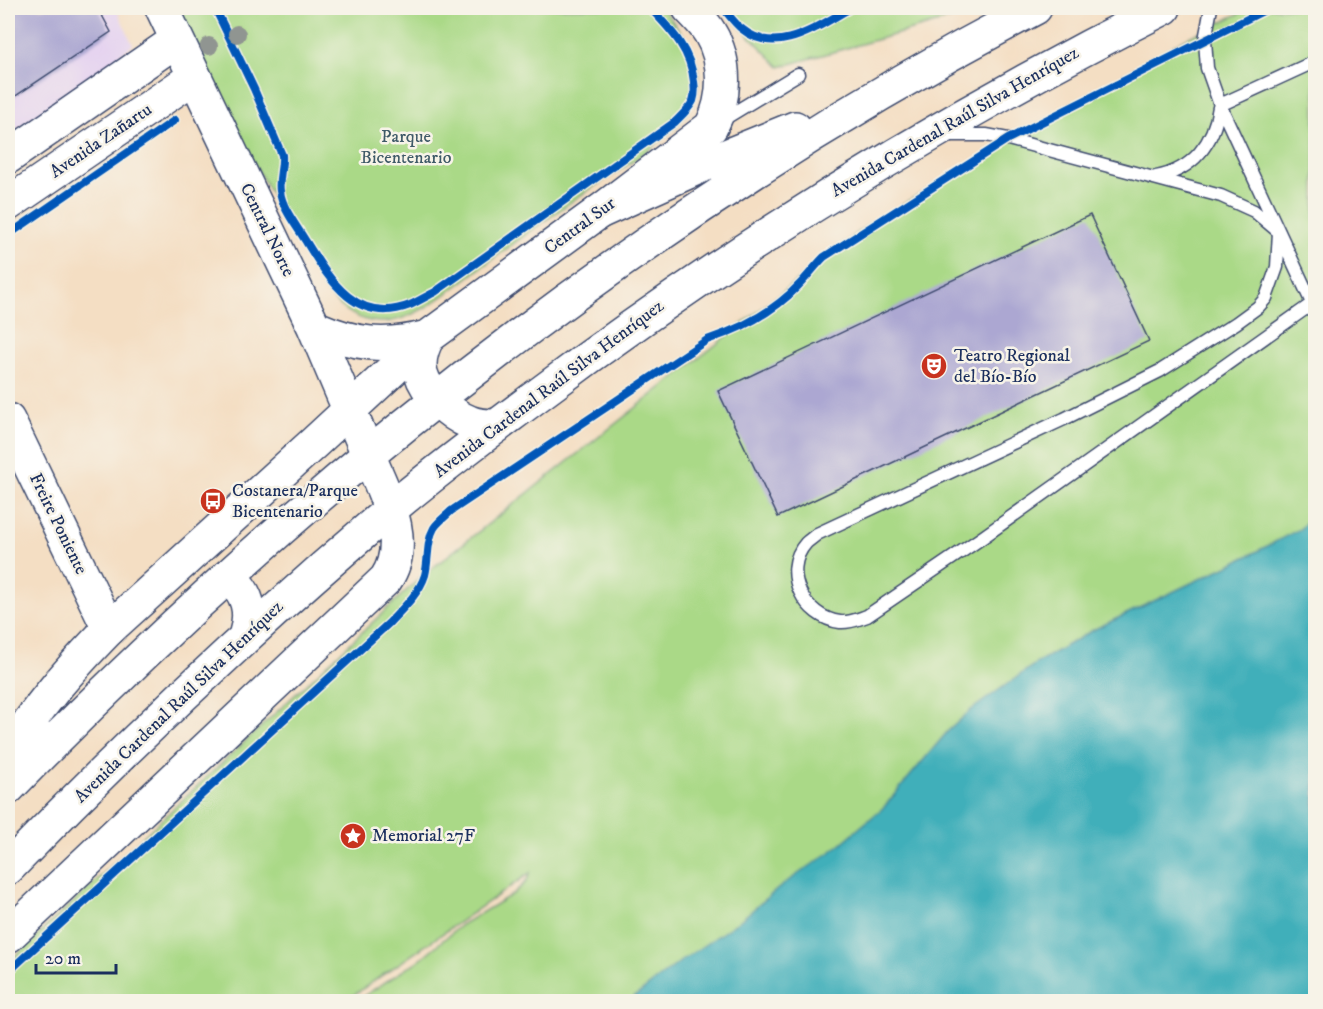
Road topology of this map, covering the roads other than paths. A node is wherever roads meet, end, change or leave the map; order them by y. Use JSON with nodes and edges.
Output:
{"nodes":[{"id":1,"x":162,"y":8,"type":"edge"},
{"id":2,"x":689,"y":8,"type":"edge"},
{"id":3,"x":1035,"y":8,"type":"edge"},
{"id":4,"x":1164,"y":8,"type":"edge"},
{"id":5,"x":1211,"y":8,"type":"edge"},
{"id":6,"x":177,"y":40,"type":"junction"},
{"id":7,"x":1316,"y":61,"type":"edge"},
{"id":8,"x":798,"y":74,"type":"dead end"},
{"id":9,"x":194,"y":77,"type":"junction"},
{"id":10,"x":881,"y":95,"type":"junction"},
{"id":11,"x":1220,"y":105,"type":"junction"},
{"id":12,"x":711,"y":127,"type":"junction"},
{"id":13,"x":928,"y":135,"type":"junction"},
{"id":14,"x":8,"y":156,"type":"edge"},
{"id":15,"x":1152,"y":177,"type":"junction"},
{"id":16,"x":8,"y":204,"type":"edge"},
{"id":17,"x":599,"y":212,"type":"junction"},
{"id":18,"x":1279,"y":232,"type":"junction"},
{"id":19,"x":1314,"y":302,"type":"edge"},
{"id":20,"x":314,"y":327,"type":"junction"},
{"id":21,"x":428,"y":337,"type":"junction"},
{"id":22,"x":437,"y":398,"type":"junction"},
{"id":23,"x":350,"y":408,"type":"junction"},
{"id":24,"x":8,"y":420,"type":"edge"},
{"id":25,"x":497,"y":426,"type":"junction"},
{"id":26,"x":368,"y":454,"type":"junction"},
{"id":27,"x":391,"y":509,"type":"junction"},
{"id":28,"x":228,"y":576,"type":"junction"},
{"id":29,"x":109,"y":628,"type":"junction"},
{"id":30,"x":245,"y":636,"type":"junction"},
{"id":31,"x":8,"y":754,"type":"edge"},
{"id":32,"x":8,"y":788,"type":"edge"},
{"id":33,"x":32,"y":843,"type":"junction"},
{"id":34,"x":8,"y":868,"type":"edge"},
{"id":35,"x":8,"y":879,"type":"edge"},
{"id":36,"x":8,"y":936,"type":"edge"}],
"edges":[{"from":1,"to":6,"type":"main road","name":"Central Norte"},
{"from":2,"to":12,"type":"main road"},
{"from":3,"to":10,"type":"main road"},
{"from":4,"to":13,"type":"main road","name":"Avenida Cardenal Raúl Silva Henríquez"},
{"from":5,"to":11,"type":"lane"},
{"from":6,"to":9,"type":"main road","name":"Central Norte"},
{"from":6,"to":14,"type":"main road"},
{"from":7,"to":11,"type":"lane"},
{"from":8,"to":12,"type":"lane"},
{"from":9,"to":16,"type":"main road","name":"Avenida Zañartu"},
{"from":9,"to":20,"type":"main road","name":"Central Norte"},
{"from":10,"to":17,"type":"main road"},
{"from":10,"to":22,"type":"main road"},
{"from":11,"to":15,"type":"lane"},
{"from":11,"to":18,"type":"lane"},
{"from":12,"to":17,"type":"main road","name":"Central Sur"},
{"from":13,"to":15,"type":"lane"},
{"from":13,"to":25,"type":"main road","name":"Avenida Cardenal Raúl Silva Henríquez"},
{"from":15,"to":18,"type":"lane"},
{"from":17,"to":21,"type":"main road","name":"Central Sur"},
{"from":18,"to":19,"type":"lane"},
{"from":18,"to":19,"type":"lane"},
{"from":20,"to":21,"type":"main road"},
{"from":20,"to":23,"type":"main road","name":"Central Norte"},
{"from":21,"to":22,"type":"main road"},
{"from":21,"to":23,"type":"main road","name":"Central Sur"},
{"from":22,"to":25,"type":"main road"},
{"from":22,"to":26,"type":"main road"},
{"from":23,"to":26,"type":"main road","name":"Central Norte"},
{"from":23,"to":29,"type":"main road","name":"Central Sur"},
{"from":24,"to":29,"type":"main road","name":"Freire Poniente"},
{"from":25,"to":27,"type":"main road","name":"Avenida Cardenal Raúl Silva Henríquez"},
{"from":26,"to":27,"type":"main road","name":"Central Norte"},
{"from":26,"to":28,"type":"main road"},
{"from":27,"to":30,"type":"main road","name":"Avenida Cardenal Raúl Silva Henríquez"},
{"from":27,"to":36,"type":"main road","name":"Central Norte"},
{"from":28,"to":30,"type":"main road"},
{"from":28,"to":32,"type":"main road"},
{"from":29,"to":31,"type":"main road","name":"Central Sur"},
{"from":30,"to":33,"type":"main road","name":"Avenida Cardenal Raúl Silva Henríquez"},
{"from":33,"to":34,"type":"main road","name":"Avenida Cardenal Raúl Silva Henríquez"},
{"from":33,"to":35,"type":"main road"}]}
